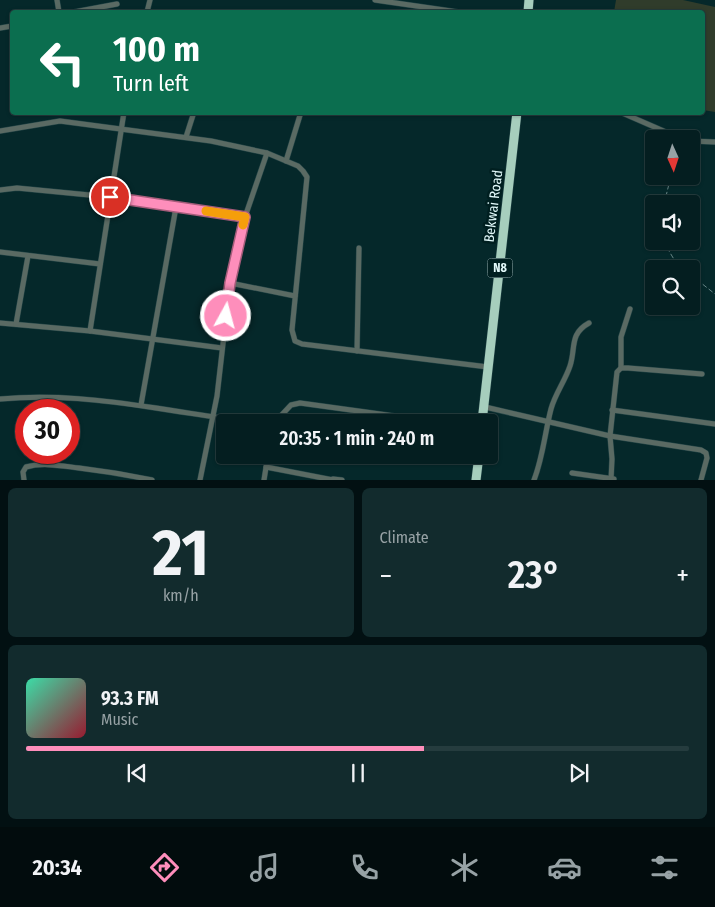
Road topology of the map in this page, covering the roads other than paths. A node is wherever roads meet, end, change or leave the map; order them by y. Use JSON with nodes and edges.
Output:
{"nodes":[{"id":1,"x":374,"y":0,"type":"edge"},
{"id":2,"x":117,"y":4,"type":"dead end"},
{"id":3,"x":85,"y":10,"type":"edge"},
{"id":4,"x":444,"y":10,"type":"edge"},
{"id":5,"x":123,"y":115,"type":"edge"},
{"id":6,"x":193,"y":115,"type":"edge"},
{"id":7,"x":300,"y":115,"type":"edge"},
{"id":8,"x":517,"y":115,"type":"edge"},
{"id":9,"x":627,"y":115,"type":"edge"},
{"id":10,"x":120,"y":128,"type":"junction"},
{"id":11,"x":661,"y":130,"type":"edge"},
{"id":12,"x":0,"y":131,"type":"edge"},
{"id":13,"x":186,"y":137,"type":"junction"},
{"id":14,"x":700,"y":141,"type":"edge"},
{"id":15,"x":715,"y":142,"type":"edge"},
{"id":16,"x":267,"y":153,"type":"junction"},
{"id":17,"x":286,"y":161,"type":"junction"},
{"id":18,"x":0,"y":190,"type":"edge"},
{"id":19,"x":110,"y":197,"type":"junction"},
{"id":20,"x":176,"y":207,"type":"junction"},
{"id":21,"x":245,"y":217,"type":"junction"},
{"id":22,"x":359,"y":248,"type":"dead end"},
{"id":23,"x":0,"y":252,"type":"edge"},
{"id":24,"x":28,"y":256,"type":"junction"},
{"id":25,"x":100,"y":264,"type":"junction"},
{"id":26,"x":230,"y":283,"type":"junction"},
{"id":27,"x":295,"y":296,"type":"junction"},
{"id":28,"x":630,"y":309,"type":"dead end"},
{"id":29,"x":0,"y":323,"type":"edge"},
{"id":30,"x":588,"y":323,"type":"dead end"},
{"id":31,"x":16,"y":324,"type":"junction"},
{"id":32,"x":90,"y":331,"type":"junction"},
{"id":33,"x":153,"y":339,"type":"junction"},
{"id":34,"x":222,"y":348,"type":"junction"},
{"id":35,"x":357,"y":351,"type":"junction"},
{"id":36,"x":488,"y":367,"type":"junction"},
{"id":37,"x":621,"y":368,"type":"junction"},
{"id":38,"x":702,"y":374,"type":"dead end"},
{"id":39,"x":0,"y":399,"type":"edge"},
{"id":40,"x":141,"y":406,"type":"junction"},
{"id":41,"x":485,"y":407,"type":"junction"},
{"id":42,"x":612,"y":410,"type":"junction"},
{"id":43,"x":283,"y":414,"type":"edge"},
{"id":44,"x":380,"y":414,"type":"edge"},
{"id":45,"x":484,"y":414,"type":"edge"},
{"id":46,"x":214,"y":416,"type":"junction"},
{"id":47,"x":548,"y":423,"type":"junction"},
{"id":48,"x":715,"y":424,"type":"edge"},
{"id":49,"x":610,"y":436,"type":"junction"},
{"id":50,"x":266,"y":464,"type":"edge"},
{"id":51,"x":478,"y":464,"type":"edge"},
{"id":52,"x":266,"y":467,"type":"junction"},
{"id":53,"x":572,"y":473,"type":"dead end"},
{"id":54,"x":333,"y":479,"type":"edge"},
{"id":55,"x":612,"y":479,"type":"edge"},
{"id":56,"x":24,"y":480,"type":"edge"},
{"id":57,"x":152,"y":480,"type":"edge"},
{"id":58,"x":200,"y":480,"type":"edge"},
{"id":59,"x":264,"y":480,"type":"edge"},
{"id":60,"x":342,"y":480,"type":"edge"},
{"id":61,"x":476,"y":480,"type":"edge"},
{"id":62,"x":534,"y":480,"type":"edge"},
{"id":63,"x":701,"y":480,"type":"edge"}],
"edges":[{"from":1,"to":4,"type":"street"},
{"from":2,"to":3,"type":"street"},
{"from":5,"to":10,"type":"street"},
{"from":6,"to":13,"type":"street"},
{"from":7,"to":17,"type":"street"},
{"from":8,"to":36,"type":"highway","name":"Bekwai Road","number":"N8"},
{"from":9,"to":11,"type":"street"},
{"from":10,"to":12,"type":"street"},
{"from":10,"to":13,"type":"street"},
{"from":10,"to":19,"type":"street"},
{"from":13,"to":16,"type":"street"},
{"from":14,"to":15,"type":"street"},
{"from":16,"to":17,"type":"street"},
{"from":16,"to":21,"type":"street"},
{"from":17,"to":27,"type":"street"},
{"from":18,"to":19,"type":"street"},
{"from":19,"to":20,"type":"street"},
{"from":19,"to":25,"type":"street"},
{"from":20,"to":21,"type":"street"},
{"from":20,"to":33,"type":"street"},
{"from":21,"to":26,"type":"street"},
{"from":22,"to":35,"type":"street"},
{"from":23,"to":24,"type":"street"},
{"from":24,"to":25,"type":"street"},
{"from":24,"to":31,"type":"street"},
{"from":25,"to":32,"type":"street"},
{"from":26,"to":27,"type":"street"},
{"from":26,"to":34,"type":"street"},
{"from":27,"to":35,"type":"street"},
{"from":28,"to":37,"type":"street"},
{"from":29,"to":31,"type":"street"},
{"from":30,"to":47,"type":"street"},
{"from":31,"to":32,"type":"street"},
{"from":32,"to":33,"type":"street"},
{"from":33,"to":34,"type":"street"},
{"from":33,"to":40,"type":"street"},
{"from":34,"to":46,"type":"street"},
{"from":35,"to":36,"type":"street"},
{"from":36,"to":41,"type":"highway","name":"Bekwai Road","number":"N8"},
{"from":37,"to":38,"type":"street"},
{"from":37,"to":42,"type":"street"},
{"from":39,"to":40,"type":"street"},
{"from":40,"to":46,"type":"street"},
{"from":41,"to":45,"type":"highway","name":"Bekwai Road","number":"N8"},
{"from":41,"to":47,"type":"street"},
{"from":42,"to":48,"type":"street"},
{"from":42,"to":49,"type":"street"},
{"from":43,"to":44,"type":"street"},
{"from":46,"to":58,"type":"street"},
{"from":47,"to":49,"type":"street"},
{"from":47,"to":62,"type":"street"},
{"from":49,"to":55,"type":"street"},
{"from":49,"to":63,"type":"street"},
{"from":50,"to":52,"type":"street"},
{"from":51,"to":61,"type":"highway"},
{"from":52,"to":54,"type":"street"},
{"from":52,"to":59,"type":"street"},
{"from":53,"to":55,"type":"street"},
{"from":54,"to":60,"type":"street"},
{"from":56,"to":57,"type":"street"}]}
